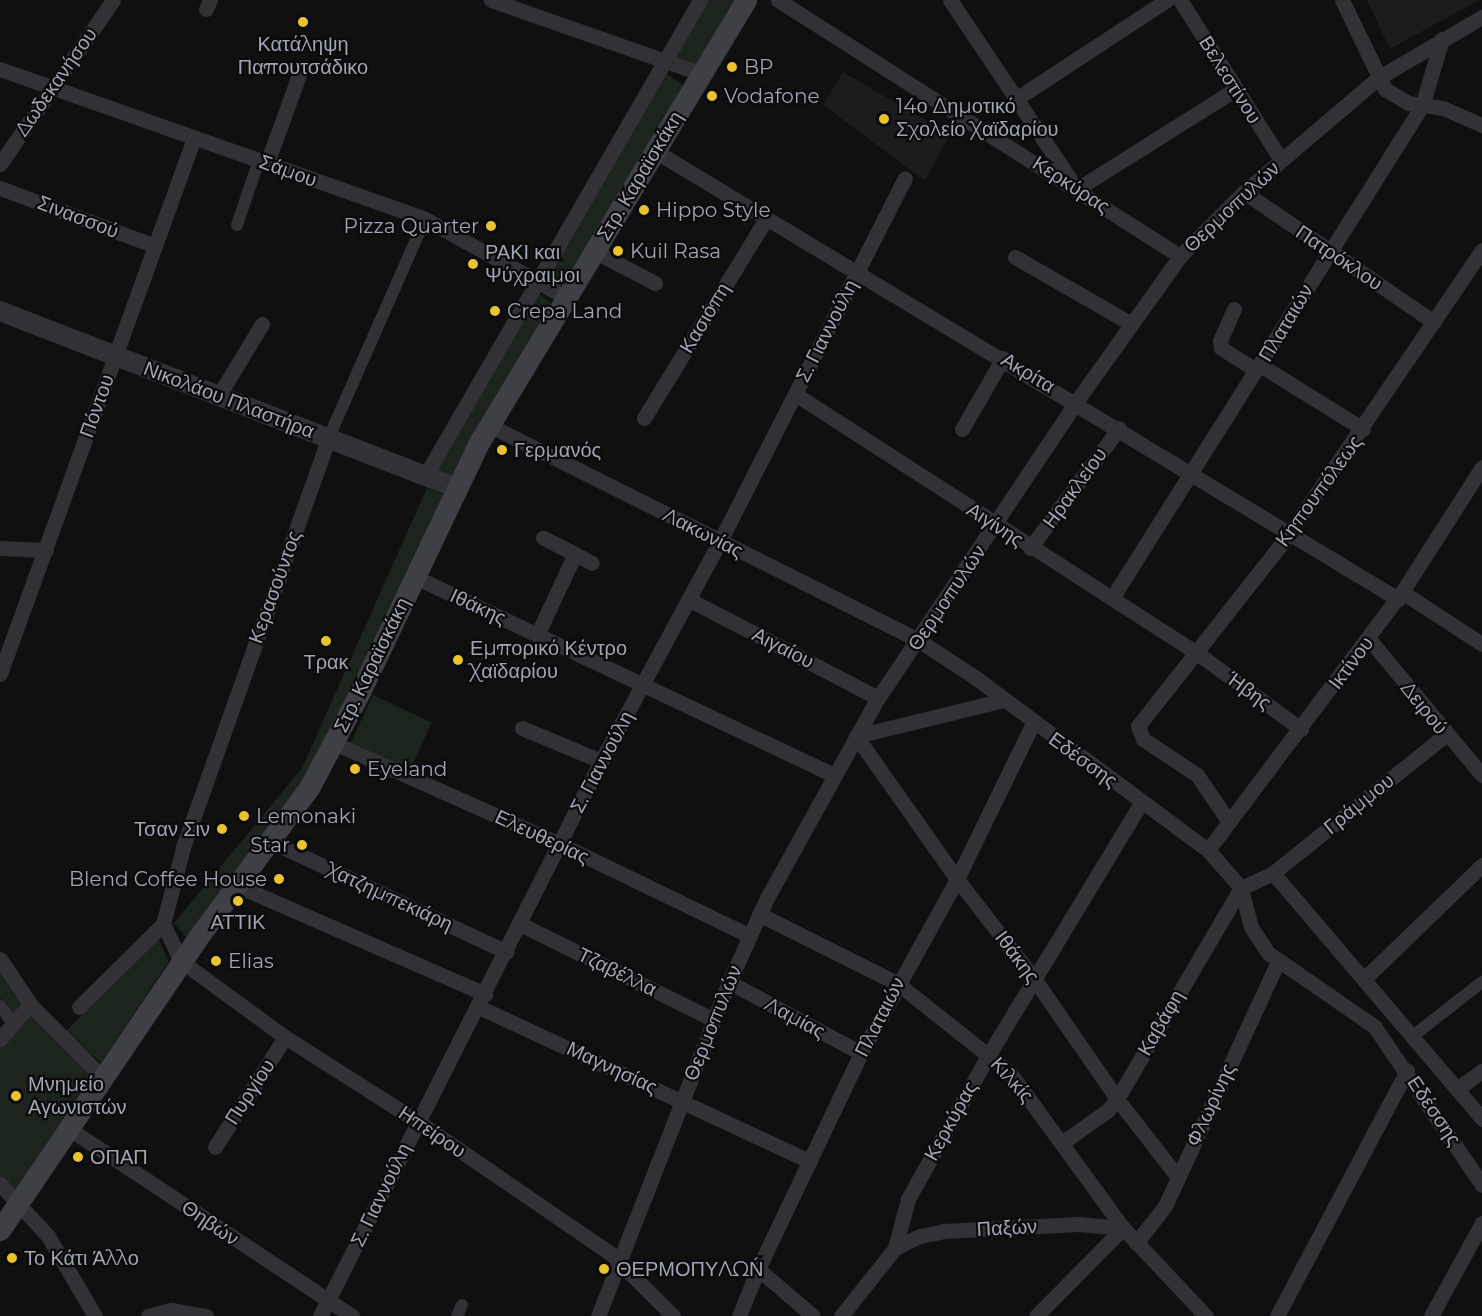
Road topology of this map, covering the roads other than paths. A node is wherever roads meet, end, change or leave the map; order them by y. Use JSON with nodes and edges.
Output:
{"nodes":[{"id":1,"x":113,"y":0,"type":"edge"},
{"id":2,"x":491,"y":0,"type":"edge"},
{"id":3,"x":700,"y":0,"type":"edge"},
{"id":4,"x":746,"y":0,"type":"edge"},
{"id":5,"x":778,"y":0,"type":"edge"},
{"id":6,"x":950,"y":0,"type":"edge"},
{"id":7,"x":1167,"y":0,"type":"edge"},
{"id":8,"x":1180,"y":0,"type":"edge"},
{"id":9,"x":1342,"y":0,"type":"edge"},
{"id":10,"x":1482,"y":17,"type":"edge"},
{"id":11,"x":1442,"y":39,"type":"junction"},
{"id":12,"x":666,"y":61,"type":"junction"},
{"id":13,"x":0,"y":69,"type":"edge"},
{"id":14,"x":702,"y":74,"type":"junction"},
{"id":15,"x":299,"y":75,"type":"dead end"},
{"id":16,"x":1378,"y":78,"type":"junction"},
{"id":17,"x":52,"y":87,"type":"junction"},
{"id":18,"x":1236,"y":89,"type":"junction"},
{"id":19,"x":1016,"y":99,"type":"junction"},
{"id":20,"x":1422,"y":106,"type":"junction"},
{"id":21,"x":1482,"y":125,"type":"edge"},
{"id":22,"x":194,"y":138,"type":"junction"},
{"id":23,"x":655,"y":151,"type":"junction"},
{"id":24,"x":1281,"y":160,"type":"junction"},
{"id":25,"x":263,"y":161,"type":"junction"},
{"id":26,"x":0,"y":164,"type":"edge"},
{"id":27,"x":905,"y":178,"type":"dead end"},
{"id":28,"x":0,"y":188,"type":"edge"},
{"id":29,"x":1077,"y":189,"type":"junction"},
{"id":30,"x":1244,"y":192,"type":"junction"},
{"id":31,"x":425,"y":219,"type":"junction"},
{"id":32,"x":766,"y":219,"type":"junction"},
{"id":33,"x":237,"y":225,"type":"dead end"},
{"id":34,"x":155,"y":246,"type":"junction"},
{"id":35,"x":1482,"y":250,"type":"edge"},
{"id":36,"x":594,"y":251,"type":"junction"},
{"id":37,"x":1328,"y":253,"type":"junction"},
{"id":38,"x":1180,"y":256,"type":"junction"},
{"id":39,"x":1015,"y":257,"type":"dead end"},
{"id":40,"x":856,"y":274,"type":"junction"},
{"id":41,"x":534,"y":282,"type":"junction"},
{"id":42,"x":655,"y":283,"type":"dead end"},
{"id":43,"x":565,"y":297,"type":"junction"},
{"id":44,"x":1234,"y":309,"type":"dead end"},
{"id":45,"x":0,"y":311,"type":"edge"},
{"id":46,"x":1434,"y":322,"type":"junction"},
{"id":47,"x":1130,"y":323,"type":"junction"},
{"id":48,"x":262,"y":324,"type":"dead end"},
{"id":49,"x":115,"y":357,"type":"junction"},
{"id":50,"x":1003,"y":358,"type":"junction"},
{"id":51,"x":1258,"y":368,"type":"junction"},
{"id":52,"x":795,"y":394,"type":"junction"},
{"id":53,"x":219,"y":395,"type":"junction"},
{"id":54,"x":1076,"y":402,"type":"junction"},
{"id":55,"x":644,"y":418,"type":"dead end"},
{"id":56,"x":489,"y":425,"type":"junction"},
{"id":57,"x":1119,"y":428,"type":"junction"},
{"id":58,"x":962,"y":429,"type":"dead end"},
{"id":59,"x":1364,"y":429,"type":"junction"},
{"id":60,"x":329,"y":437,"type":"junction"},
{"id":61,"x":1192,"y":473,"type":"junction"},
{"id":62,"x":1480,"y":474,"type":"edge"},
{"id":63,"x":425,"y":476,"type":"junction"},
{"id":64,"x":458,"y":488,"type":"junction"},
{"id":65,"x":996,"y":526,"type":"junction"},
{"id":66,"x":1289,"y":534,"type":"junction"},
{"id":67,"x":543,"y":538,"type":"dead end"},
{"id":68,"x":720,"y":541,"type":"junction"},
{"id":69,"x":0,"y":548,"type":"edge"},
{"id":70,"x":1030,"y":548,"type":"junction"},
{"id":71,"x":46,"y":550,"type":"junction"},
{"id":72,"x":575,"y":554,"type":"junction"},
{"id":73,"x":592,"y":563,"type":"dead end"},
{"id":74,"x":415,"y":577,"type":"junction"},
{"id":75,"x":1400,"y":596,"type":"junction"},
{"id":76,"x":1112,"y":598,"type":"junction"},
{"id":77,"x":688,"y":599,"type":"junction"},
{"id":78,"x":537,"y":635,"type":"junction"},
{"id":79,"x":1369,"y":639,"type":"junction"},
{"id":80,"x":918,"y":640,"type":"junction"},
{"id":81,"x":1482,"y":644,"type":"edge"},
{"id":82,"x":1197,"y":653,"type":"junction"},
{"id":83,"x":0,"y":674,"type":"edge"},
{"id":84,"x":641,"y":687,"type":"junction"},
{"id":85,"x":878,"y":698,"type":"junction"},
{"id":86,"x":1004,"y":700,"type":"junction"},
{"id":87,"x":1033,"y":723,"type":"junction"},
{"id":88,"x":522,"y":728,"type":"dead end"},
{"id":89,"x":1301,"y":729,"type":"junction"},
{"id":90,"x":1445,"y":735,"type":"junction"},
{"id":91,"x":855,"y":736,"type":"junction"},
{"id":92,"x":334,"y":743,"type":"junction"},
{"id":93,"x":601,"y":761,"type":"junction"},
{"id":94,"x":833,"y":776,"type":"junction"},
{"id":95,"x":1482,"y":776,"type":"edge"},
{"id":96,"x":1141,"y":803,"type":"junction"},
{"id":97,"x":1229,"y":822,"type":"junction"},
{"id":98,"x":272,"y":842,"type":"junction"},
{"id":99,"x":560,"y":844,"type":"junction"},
{"id":100,"x":1208,"y":850,"type":"junction"},
{"id":101,"x":1482,"y":865,"type":"edge"},
{"id":102,"x":1273,"y":873,"type":"junction"},
{"id":103,"x":957,"y":879,"type":"junction"},
{"id":104,"x":238,"y":886,"type":"junction"},
{"id":105,"x":1241,"y":888,"type":"junction"},
{"id":106,"x":759,"y":914,"type":"junction"},
{"id":107,"x":163,"y":924,"type":"junction"},
{"id":108,"x":520,"y":924,"type":"junction"},
{"id":109,"x":748,"y":935,"type":"junction"},
{"id":110,"x":507,"y":952,"type":"junction"},
{"id":111,"x":0,"y":959,"type":"edge"},
{"id":112,"x":182,"y":961,"type":"junction"},
{"id":113,"x":1278,"y":962,"type":"junction"},
{"id":114,"x":1365,"y":978,"type":"junction"},
{"id":115,"x":1035,"y":980,"type":"junction"},
{"id":116,"x":729,"y":982,"type":"junction"},
{"id":117,"x":1482,"y":982,"type":"edge"},
{"id":118,"x":897,"y":983,"type":"junction"},
{"id":119,"x":482,"y":1001,"type":"junction"},
{"id":120,"x":30,"y":1004,"type":"junction"},
{"id":121,"x":0,"y":1006,"type":"edge"},
{"id":122,"x":79,"y":1007,"type":"dead end"},
{"id":123,"x":714,"y":1020,"type":"junction"},
{"id":124,"x":13,"y":1023,"type":"junction"},
{"id":125,"x":1413,"y":1036,"type":"junction"},
{"id":126,"x":285,"y":1037,"type":"junction"},
{"id":127,"x":0,"y":1039,"type":"edge"},
{"id":128,"x":861,"y":1053,"type":"junction"},
{"id":129,"x":989,"y":1054,"type":"junction"},
{"id":130,"x":1407,"y":1070,"type":"junction"},
{"id":131,"x":1482,"y":1071,"type":"edge"},
{"id":132,"x":102,"y":1077,"type":"junction"},
{"id":133,"x":1457,"y":1089,"type":"junction"},
{"id":134,"x":1117,"y":1099,"type":"junction"},
{"id":135,"x":682,"y":1100,"type":"junction"},
{"id":136,"x":1482,"y":1119,"type":"edge"},
{"id":137,"x":417,"y":1121,"type":"junction"},
{"id":138,"x":68,"y":1128,"type":"junction"},
{"id":139,"x":1063,"y":1142,"type":"junction"},
{"id":140,"x":215,"y":1147,"type":"dead end"},
{"id":141,"x":810,"y":1161,"type":"junction"},
{"id":142,"x":1178,"y":1177,"type":"junction"},
{"id":143,"x":0,"y":1184,"type":"edge"},
{"id":144,"x":1482,"y":1185,"type":"edge"},
{"id":145,"x":18,"y":1203,"type":"junction"},
{"id":146,"x":1482,"y":1223,"type":"edge"},
{"id":147,"x":1123,"y":1228,"type":"junction"},
{"id":148,"x":0,"y":1230,"type":"edge"},
{"id":149,"x":1136,"y":1243,"type":"junction"},
{"id":150,"x":895,"y":1248,"type":"junction"},
{"id":151,"x":620,"y":1261,"type":"junction"},
{"id":152,"x":758,"y":1269,"type":"junction"},
{"id":153,"x":323,"y":1309,"type":"edge"},
{"id":154,"x":1047,"y":1313,"type":"edge"},
{"id":155,"x":95,"y":1316,"type":"edge"},
{"id":156,"x":148,"y":1316,"type":"edge"},
{"id":157,"x":206,"y":1316,"type":"edge"},
{"id":158,"x":352,"y":1316,"type":"edge"},
{"id":159,"x":598,"y":1316,"type":"edge"},
{"id":160,"x":673,"y":1316,"type":"edge"},
{"id":161,"x":739,"y":1316,"type":"edge"},
{"id":162,"x":813,"y":1316,"type":"edge"},
{"id":163,"x":841,"y":1316,"type":"edge"},
{"id":164,"x":1206,"y":1316,"type":"edge"},
{"id":165,"x":1277,"y":1316,"type":"edge"},
{"id":166,"x":1431,"y":1316,"type":"edge"}],
"edges":[{"from":1,"to":17,"type":"street","name":"Δωδεκανήσου"},
{"from":2,"to":12,"type":"street"},
{"from":3,"to":12,"type":"street"},
{"from":4,"to":14,"type":"main road","name":"Στρ. Καραϊσκάκη"},
{"from":5,"to":29,"type":"street","name":"Κερκύρας"},
{"from":6,"to":19,"type":"street"},
{"from":7,"to":19,"type":"street"},
{"from":8,"to":18,"type":"street","name":"Βελεστίνου"},
{"from":9,"to":16,"type":"street"},
{"from":10,"to":11,"type":"street","name":"Θερμοπυλών"},
{"from":11,"to":16,"type":"street","name":"Θερμοπυλών"},
{"from":11,"to":20,"type":"street","name":"Πλαταιών"},
{"from":12,"to":14,"type":"street"},
{"from":12,"to":41,"type":"street"},
{"from":13,"to":17,"type":"street","name":"Σάμου"},
{"from":14,"to":23,"type":"main road","name":"Στρ. Καραϊσκάκη"},
{"from":15,"to":25,"type":"street"},
{"from":16,"to":20,"type":"street"},
{"from":16,"to":24,"type":"street","name":"Θερμοπυλών"},
{"from":17,"to":22,"type":"street","name":"Σάμου"},
{"from":17,"to":26,"type":"street","name":"Δωδεκανήσου"},
{"from":18,"to":24,"type":"street","name":"Βελεστίνου"},
{"from":18,"to":29,"type":"street"},
{"from":19,"to":29,"type":"street"},
{"from":20,"to":21,"type":"street"},
{"from":20,"to":37,"type":"street","name":"Πλαταιών"},
{"from":22,"to":25,"type":"street","name":"Σάμου"},
{"from":22,"to":34,"type":"street","name":"Πόντου"},
{"from":23,"to":32,"type":"street","name":"Ακρίτα"},
{"from":23,"to":36,"type":"main road","name":"Στρ. Καραϊσκάκη"},
{"from":24,"to":30,"type":"street","name":"Θερμοπυλών"},
{"from":25,"to":31,"type":"street","name":"Σάμου"},
{"from":25,"to":33,"type":"street"},
{"from":27,"to":40,"type":"street","name":"Σ. Γιαννούλη"},
{"from":28,"to":34,"type":"street","name":"Σινασσού"},
{"from":29,"to":38,"type":"street","name":"Κερκύρας"},
{"from":30,"to":37,"type":"street","name":"Πατρόκλου"},
{"from":30,"to":38,"type":"street","name":"Θερμοπυλών"},
{"from":31,"to":41,"type":"street","name":"Σάμου"},
{"from":31,"to":60,"type":"street","name":"Κερασούντος"},
{"from":32,"to":40,"type":"street","name":"Ακρίτα"},
{"from":32,"to":55,"type":"street","name":"Κασιόπη"},
{"from":34,"to":49,"type":"street","name":"Πόντου"},
{"from":35,"to":46,"type":"street","name":"Κηπουπόλεως"},
{"from":36,"to":42,"type":"street"},
{"from":36,"to":43,"type":"main road","name":"Στρ. Καραϊσκάκη"},
{"from":37,"to":46,"type":"street","name":"Πατρόκλου"},
{"from":37,"to":51,"type":"street","name":"Πλαταιών"},
{"from":38,"to":47,"type":"street","name":"Θερμοπυλών"},
{"from":39,"to":47,"type":"street"},
{"from":40,"to":50,"type":"street","name":"Ακρίτα"},
{"from":40,"to":52,"type":"street","name":"Σ. Γιαννούλη"},
{"from":41,"to":43,"type":"street","name":"Σάμου"},
{"from":41,"to":63,"type":"street"},
{"from":43,"to":56,"type":"main road","name":"Στρ. Καραϊσκάκη"},
{"from":44,"to":51,"type":"street"},
{"from":45,"to":49,"type":"street","name":"Νικολάου Πλαστήρα"},
{"from":46,"to":59,"type":"street","name":"Κηπουπόλεως"},
{"from":47,"to":54,"type":"street","name":"Θερμοπυλών"},
{"from":48,"to":53,"type":"street"},
{"from":49,"to":53,"type":"street","name":"Νικολάου Πλαστήρα"},
{"from":49,"to":71,"type":"street","name":"Πόντου"},
{"from":50,"to":54,"type":"street","name":"Ακρίτα"},
{"from":50,"to":58,"type":"street"},
{"from":51,"to":59,"type":"street"},
{"from":51,"to":61,"type":"street","name":"Πλαταιών"},
{"from":52,"to":65,"type":"street","name":"Αιγίνης"},
{"from":52,"to":68,"type":"street","name":"Σ. Γιαννούλη"},
{"from":53,"to":60,"type":"street","name":"Νικολάου Πλαστήρα"},
{"from":54,"to":57,"type":"street","name":"Ακρίτα"},
{"from":54,"to":65,"type":"street","name":"Θερμοπυλών"},
{"from":56,"to":64,"type":"main road","name":"Στρ. Καραϊσκάκη"},
{"from":56,"to":68,"type":"street","name":"Λακωνίας"},
{"from":57,"to":61,"type":"street","name":"Ακρίτα"},
{"from":57,"to":70,"type":"street","name":"Ηρακλείου"},
{"from":59,"to":66,"type":"street","name":"Κηπουπόλεως"},
{"from":60,"to":63,"type":"street","name":"Νικολάου Πλαστήρα"},
{"from":60,"to":107,"type":"street","name":"Κερασούντος"},
{"from":61,"to":66,"type":"street","name":"Ακρίτα"},
{"from":61,"to":76,"type":"street","name":"Πλαταιών"},
{"from":62,"to":75,"type":"street","name":"Ικτίνου"},
{"from":63,"to":64,"type":"street","name":"Νικολάου Πλαστήρα"},
{"from":64,"to":74,"type":"main road","name":"Στρ. Καραϊσκάκη"},
{"from":65,"to":70,"type":"street","name":"Αιγίνης"},
{"from":65,"to":80,"type":"street","name":"Θερμοπυλών"},
{"from":66,"to":75,"type":"street","name":"Ακρίτα"},
{"from":66,"to":82,"type":"street","name":"Κηπουπόλεως"},
{"from":67,"to":72,"type":"street"},
{"from":68,"to":77,"type":"street","name":"Σ. Γιαννούλη"},
{"from":68,"to":80,"type":"street","name":"Λακωνίας"},
{"from":69,"to":71,"type":"street"},
{"from":70,"to":76,"type":"street","name":"Αιγίνης"},
{"from":71,"to":83,"type":"street","name":"Πόντου"},
{"from":72,"to":73,"type":"street"},
{"from":72,"to":78,"type":"street"},
{"from":74,"to":78,"type":"street","name":"Ιθάκης"},
{"from":74,"to":92,"type":"main road","name":"Στρ. Καραϊσκάκη"},
{"from":75,"to":79,"type":"street","name":"Ικτίνου"},
{"from":75,"to":81,"type":"street","name":"Ακρίτα"},
{"from":76,"to":82,"type":"street","name":"Αιγίνης"},
{"from":77,"to":84,"type":"street","name":"Σ. Γιαννούλη"},
{"from":77,"to":85,"type":"street","name":"Αιγαίου"},
{"from":78,"to":84,"type":"street","name":"Ιθάκης"},
{"from":79,"to":89,"type":"street","name":"Ικτίνου"},
{"from":79,"to":90,"type":"street","name":"Δειρού"},
{"from":80,"to":85,"type":"street","name":"Θερμοπυλών"},
{"from":80,"to":86,"type":"street","name":"Εδέσσης"},
{"from":82,"to":89,"type":"street","name":"Ήβης"},
{"from":82,"to":97,"type":"street","name":"Κηπουπόλεως"},
{"from":84,"to":93,"type":"street","name":"Σ. Γιαννούλη"},
{"from":84,"to":94,"type":"street","name":"Ιθάκης"},
{"from":85,"to":91,"type":"street","name":"Θερμοπυλών"},
{"from":86,"to":87,"type":"street","name":"Εδέσσης"},
{"from":86,"to":91,"type":"street"},
{"from":87,"to":96,"type":"street","name":"Εδέσσης"},
{"from":87,"to":103,"type":"street","name":"Πλαταιών"},
{"from":88,"to":93,"type":"street"},
{"from":89,"to":97,"type":"street","name":"Ικτίνου"},
{"from":90,"to":95,"type":"street","name":"Δειρού"},
{"from":90,"to":102,"type":"street","name":"Γράμμου"},
{"from":91,"to":94,"type":"street","name":"Θερμοπυλών"},
{"from":91,"to":103,"type":"street","name":"Ιθάκης"},
{"from":92,"to":98,"type":"main road","name":"Στρ. Καραϊσκάκη"},
{"from":92,"to":99,"type":"street","name":"Ελευθερίας"},
{"from":93,"to":99,"type":"street","name":"Σ. Γιαννούλη"},
{"from":94,"to":106,"type":"street","name":"Θερμοπυλών"},
{"from":96,"to":100,"type":"street","name":"Εδέσσης"},
{"from":96,"to":115,"type":"street","name":"Κερκύρας"},
{"from":97,"to":100,"type":"street","name":"Ικτίνου"},
{"from":98,"to":104,"type":"main road","name":"Στρ. Καραϊσκάκη"},
{"from":98,"to":110,"type":"street","name":"Χατζημπεκιάρη"},
{"from":99,"to":108,"type":"street","name":"Σ. Γιαννούλη"},
{"from":99,"to":109,"type":"street","name":"Ελευθερίας"},
{"from":100,"to":105,"type":"street","name":"Εδέσσης"},
{"from":101,"to":114,"type":"street"},
{"from":102,"to":105,"type":"street"},
{"from":102,"to":114,"type":"street","name":"Εδέσσης"},
{"from":103,"to":115,"type":"street","name":"Ιθάκης"},
{"from":103,"to":118,"type":"street","name":"Πλαταιών"},
{"from":104,"to":112,"type":"main road","name":"Στρ. Καραϊσκάκη"},
{"from":104,"to":119,"type":"street","name":"Μαγνησίας"},
{"from":105,"to":113,"type":"street","name":"Εδέσσης"},
{"from":105,"to":134,"type":"street","name":"Καβάφη"},
{"from":106,"to":109,"type":"street","name":"Θερμοπυλών"},
{"from":106,"to":118,"type":"street","name":"Κιλκίς"},
{"from":107,"to":112,"type":"street"},
{"from":107,"to":122,"type":"street"},
{"from":108,"to":110,"type":"street","name":"Σ. Γιαννούλη"},
{"from":108,"to":123,"type":"street","name":"Τζαβέλλα"},
{"from":109,"to":116,"type":"street","name":"Θερμοπυλών"},
{"from":110,"to":119,"type":"street","name":"Σ. Γιαννούλη"},
{"from":111,"to":120,"type":"street"},
{"from":112,"to":126,"type":"street","name":"Ηπείρου"},
{"from":112,"to":132,"type":"main road","name":"Στρ. Καραϊσκάκη"},
{"from":113,"to":130,"type":"street","name":"Εδέσσης"},
{"from":113,"to":142,"type":"street","name":"Φλωρίνης"},
{"from":114,"to":125,"type":"street","name":"Εδέσσης"},
{"from":115,"to":129,"type":"street","name":"Κερκύρας"},
{"from":115,"to":134,"type":"street","name":"Ιθάκης"},
{"from":116,"to":123,"type":"street","name":"Θερμοπυλών"},
{"from":116,"to":128,"type":"street","name":"Λαμίας"},
{"from":117,"to":125,"type":"street"},
{"from":118,"to":128,"type":"street","name":"Πλαταιών"},
{"from":118,"to":129,"type":"street","name":"Κιλκίς"},
{"from":119,"to":135,"type":"street","name":"Μαγνησίας"},
{"from":119,"to":137,"type":"street","name":"Σ. Γιαννούλη"},
{"from":120,"to":124,"type":"street"},
{"from":120,"to":132,"type":"street"},
{"from":121,"to":124,"type":"street"},
{"from":123,"to":135,"type":"street","name":"Θερμοπυλών"},
{"from":124,"to":127,"type":"street"},
{"from":125,"to":133,"type":"street","name":"Εδέσσης"},
{"from":126,"to":137,"type":"street","name":"Ηπείρου"},
{"from":126,"to":140,"type":"street","name":"Πυργίου"},
{"from":128,"to":141,"type":"street","name":"Πλαταιών"},
{"from":129,"to":139,"type":"street","name":"Κιλκίς"},
{"from":129,"to":150,"type":"street","name":"Κερκύρας"},
{"from":130,"to":144,"type":"street","name":"Εδέσσης"},
{"from":130,"to":165,"type":"street"},
{"from":131,"to":133,"type":"street"},
{"from":132,"to":138,"type":"main road","name":"Στρ. Καραϊσκάκη"},
{"from":133,"to":136,"type":"street","name":"Εδέσσης"},
{"from":134,"to":139,"type":"street","name":"Καβάφη"},
{"from":134,"to":142,"type":"street","name":"Ιθάκης"},
{"from":135,"to":141,"type":"street","name":"Μαγνησίας"},
{"from":135,"to":151,"type":"street","name":"Θερμοπυλών"},
{"from":137,"to":151,"type":"street","name":"Ηπείρου"},
{"from":137,"to":153,"type":"street","name":"Σ. Γιαννούλη"},
{"from":138,"to":145,"type":"main road","name":"Στρ. Καραϊσκάκη"},
{"from":138,"to":153,"type":"street","name":"Θηβών"},
{"from":139,"to":147,"type":"street","name":"Κιλκίς"},
{"from":141,"to":152,"type":"street","name":"Πλαταιών"},
{"from":142,"to":149,"type":"street","name":"Φλωρίνης"},
{"from":143,"to":145,"type":"street"},
{"from":145,"to":148,"type":"main road","name":"Στρ. Καραϊσκάκη"},
{"from":145,"to":155,"type":"street"},
{"from":146,"to":166,"type":"street"},
{"from":147,"to":149,"type":"street","name":"Κιλκίς"},
{"from":147,"to":150,"type":"street","name":"Παξών"},
{"from":147,"to":154,"type":"street"},
{"from":149,"to":164,"type":"street","name":"Κιλκίς"},
{"from":150,"to":163,"type":"street","name":"Κερκύρας"},
{"from":151,"to":159,"type":"street","name":"Θερμοπυλών"},
{"from":151,"to":160,"type":"street","name":"Ηπείρου"},
{"from":152,"to":161,"type":"street","name":"Πλαταιών"},
{"from":152,"to":162,"type":"street"},
{"from":153,"to":158,"type":"street","name":"Θηβών"},
{"from":156,"to":157,"type":"street"}]}
